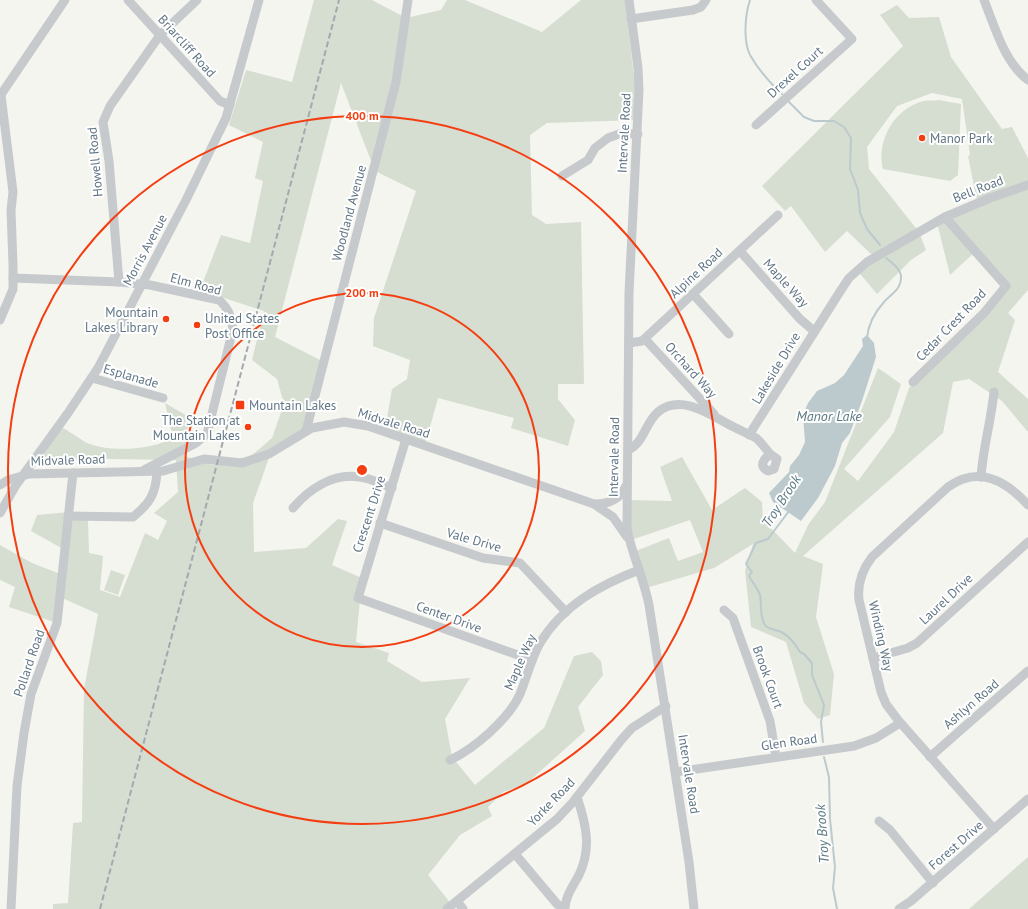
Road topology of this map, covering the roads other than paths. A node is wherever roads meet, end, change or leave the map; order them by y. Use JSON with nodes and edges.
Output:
{"nodes":[{"id":1,"x":65,"y":0,"type":"edge"},
{"id":2,"x":128,"y":0,"type":"edge"},
{"id":3,"x":197,"y":0,"type":"edge"},
{"id":4,"x":259,"y":0,"type":"edge"},
{"id":5,"x":408,"y":0,"type":"edge"},
{"id":6,"x":628,"y":0,"type":"edge"},
{"id":7,"x":706,"y":0,"type":"edge"},
{"id":8,"x":816,"y":0,"type":"edge"},
{"id":9,"x":984,"y":0,"type":"edge"},
{"id":10,"x":631,"y":19,"type":"junction"},
{"id":11,"x":160,"y":35,"type":"junction"},
{"id":12,"x":1028,"y":80,"type":"edge"},
{"id":13,"x":1,"y":95,"type":"edge"},
{"id":14,"x":230,"y":105,"type":"junction"},
{"id":15,"x":756,"y":125,"type":"dead end"},
{"id":16,"x":638,"y":134,"type":"junction"},
{"id":17,"x":562,"y":176,"type":"dead end"},
{"id":18,"x":1028,"y":185,"type":"edge"},
{"id":19,"x":778,"y":215,"type":"dead end"},
{"id":20,"x":942,"y":219,"type":"junction"},
{"id":21,"x":740,"y":250,"type":"junction"},
{"id":22,"x":13,"y":278,"type":"junction"},
{"id":23,"x":119,"y":282,"type":"junction"},
{"id":24,"x":141,"y":284,"type":"junction"},
{"id":25,"x":693,"y":294,"type":"junction"},
{"id":26,"x":0,"y":320,"type":"edge"},
{"id":27,"x":814,"y":331,"type":"junction"},
{"id":28,"x":729,"y":334,"type":"dead end"},
{"id":29,"x":645,"y":339,"type":"junction"},
{"id":30,"x":629,"y":343,"type":"junction"},
{"id":31,"x":92,"y":378,"type":"junction"},
{"id":32,"x":913,"y":382,"type":"dead end"},
{"id":33,"x":994,"y":392,"type":"dead end"},
{"id":34,"x":163,"y":398,"type":"dead end"},
{"id":35,"x":718,"y":418,"type":"junction"},
{"id":36,"x":306,"y":431,"type":"junction"},
{"id":37,"x":749,"y":435,"type":"junction"},
{"id":38,"x":406,"y":439,"type":"junction"},
{"id":39,"x":628,"y":450,"type":"junction"},
{"id":40,"x":770,"y":454,"type":"dead end"},
{"id":41,"x":143,"y":471,"type":"junction"},
{"id":42,"x":157,"y":471,"type":"junction"},
{"id":43,"x":72,"y":473,"type":"junction"},
{"id":44,"x":23,"y":475,"type":"junction"},
{"id":45,"x":981,"y":477,"type":"junction"},
{"id":46,"x":627,"y":483,"type":"junction"},
{"id":47,"x":0,"y":484,"type":"edge"},
{"id":48,"x":392,"y":488,"type":"junction"},
{"id":49,"x":594,"y":504,"type":"junction"},
{"id":50,"x":1028,"y":505,"type":"edge"},
{"id":51,"x":293,"y":508,"type":"dead end"},
{"id":52,"x":0,"y":513,"type":"edge"},
{"id":53,"x":68,"y":516,"type":"junction"},
{"id":54,"x":380,"y":523,"type":"junction"},
{"id":55,"x":1028,"y":542,"type":"edge"},
{"id":56,"x":630,"y":545,"type":"junction"},
{"id":57,"x":639,"y":570,"type":"junction"},
{"id":58,"x":358,"y":598,"type":"joint"},
{"id":59,"x":724,"y":610,"type":"dead end"},
{"id":60,"x":566,"y":612,"type":"junction"},
{"id":61,"x":873,"y":658,"type":"junction"},
{"id":62,"x":532,"y":660,"type":"junction"},
{"id":63,"x":1028,"y":672,"type":"edge"},
{"id":64,"x":666,"y":706,"type":"junction"},
{"id":65,"x":900,"y":723,"type":"junction"},
{"id":66,"x":776,"y":757,"type":"junction"},
{"id":67,"x":930,"y":757,"type":"junction"},
{"id":68,"x":450,"y":760,"type":"dead end"},
{"id":69,"x":676,"y":772,"type":"junction"},
{"id":70,"x":577,"y":797,"type":"junction"},
{"id":71,"x":1028,"y":799,"type":"edge"},
{"id":72,"x":879,"y":821,"type":"dead end"},
{"id":73,"x":994,"y":829,"type":"junction"},
{"id":74,"x":515,"y":854,"type":"junction"},
{"id":75,"x":933,"y":883,"type":"junction"},
{"id":76,"x":457,"y":901,"type":"junction"},
{"id":77,"x":11,"y":909,"type":"edge"},
{"id":78,"x":447,"y":909,"type":"edge"},
{"id":79,"x":463,"y":909,"type":"edge"},
{"id":80,"x":564,"y":909,"type":"edge"},
{"id":81,"x":694,"y":909,"type":"edge"},
{"id":82,"x":899,"y":909,"type":"edge"}],
"edges":[{"from":1,"to":13,"type":"street"},
{"from":2,"to":11,"type":"street","name":"Briarcliff Road"},
{"from":3,"to":11,"type":"street","name":"Howell Road"},
{"from":4,"to":14,"type":"street","name":"Morris Avenue"},
{"from":5,"to":36,"type":"street","name":"Woodland Avenue"},
{"from":6,"to":10,"type":"street","name":"Intervale Road"},
{"from":7,"to":10,"type":"street"},
{"from":8,"to":15,"type":"street","name":"Drexel Court"},
{"from":9,"to":12,"type":"street"},
{"from":10,"to":16,"type":"street","name":"Intervale Road"},
{"from":11,"to":14,"type":"street","name":"Briarcliff Road"},
{"from":11,"to":23,"type":"street","name":"Howell Road"},
{"from":13,"to":22,"type":"street"},
{"from":14,"to":24,"type":"street","name":"Morris Avenue"},
{"from":16,"to":17,"type":"street"},
{"from":16,"to":30,"type":"street","name":"Intervale Road"},
{"from":18,"to":20,"type":"street","name":"Bell Road"},
{"from":19,"to":21,"type":"street","name":"Alpine Road"},
{"from":20,"to":27,"type":"street","name":"Lakeside Drive"},
{"from":20,"to":32,"type":"street","name":"Cedar Crest Road"},
{"from":21,"to":25,"type":"street","name":"Alpine Road"},
{"from":21,"to":27,"type":"street","name":"Maple Way"},
{"from":22,"to":23,"type":"street","name":"Elm Road"},
{"from":22,"to":26,"type":"street"},
{"from":23,"to":24,"type":"street","name":"Elm Road"},
{"from":24,"to":31,"type":"street","name":"Morris Avenue"},
{"from":24,"to":41,"type":"street","name":"Elm Road"},
{"from":25,"to":28,"type":"street"},
{"from":25,"to":29,"type":"street","name":"Alpine Road"},
{"from":27,"to":37,"type":"street","name":"Lakeside Drive"},
{"from":29,"to":30,"type":"street","name":"Alpine Road"},
{"from":29,"to":35,"type":"street","name":"Orchard Way"},
{"from":30,"to":39,"type":"street","name":"Intervale Road"},
{"from":31,"to":34,"type":"street","name":"Esplanade"},
{"from":31,"to":44,"type":"street","name":"Morris Avenue"},
{"from":33,"to":45,"type":"street"},
{"from":35,"to":37,"type":"street"},
{"from":35,"to":39,"type":"street"},
{"from":36,"to":38,"type":"street","name":"Midvale Road"},
{"from":36,"to":42,"type":"street","name":"Midvale Road"},
{"from":37,"to":40,"type":"street"},
{"from":38,"to":48,"type":"street","name":"Crescent Drive"},
{"from":38,"to":49,"type":"street","name":"Midvale Road"},
{"from":39,"to":46,"type":"street","name":"Intervale Road"},
{"from":41,"to":42,"type":"street","name":"Midvale Road"},
{"from":41,"to":43,"type":"street","name":"Midvale Road"},
{"from":42,"to":53,"type":"street"},
{"from":43,"to":44,"type":"street","name":"Midvale Road"},
{"from":43,"to":53,"type":"street","name":"Pollard Road"},
{"from":44,"to":47,"type":"street","name":"Midvale Road"},
{"from":44,"to":52,"type":"street","name":"Morris Avenue"},
{"from":45,"to":50,"type":"street","name":"Winding Way"},
{"from":45,"to":61,"type":"street","name":"Winding Way"},
{"from":46,"to":49,"type":"street"},
{"from":46,"to":56,"type":"street","name":"Intervale Road"},
{"from":48,"to":51,"type":"street"},
{"from":48,"to":54,"type":"street","name":"Crescent Drive"},
{"from":49,"to":56,"type":"street","name":"Midvale Road"},
{"from":53,"to":77,"type":"street","name":"Pollard Road"},
{"from":54,"to":58,"type":"street","name":"Crescent Drive"},
{"from":54,"to":60,"type":"street","name":"Vale Drive"},
{"from":55,"to":61,"type":"street","name":"Laurel Drive"},
{"from":56,"to":57,"type":"street","name":"Intervale Road"},
{"from":57,"to":60,"type":"street","name":"Maple Way"},
{"from":57,"to":64,"type":"street","name":"Intervale Road"},
{"from":58,"to":62,"type":"street","name":"Center Drive"},
{"from":59,"to":66,"type":"street","name":"Brook Court"},
{"from":60,"to":62,"type":"street","name":"Maple Way"},
{"from":61,"to":65,"type":"street","name":"Winding Way"},
{"from":62,"to":68,"type":"street","name":"Maple Way"},
{"from":63,"to":67,"type":"street","name":"Ashlyn Road"},
{"from":64,"to":69,"type":"street","name":"Intervale Road"},
{"from":64,"to":70,"type":"street","name":"Yorke Road"},
{"from":65,"to":66,"type":"street","name":"Glen Road"},
{"from":65,"to":67,"type":"street","name":"Winding Way"},
{"from":66,"to":69,"type":"street","name":"Glen Road"},
{"from":67,"to":73,"type":"street","name":"Winding Way"},
{"from":69,"to":81,"type":"street","name":"Intervale Road"},
{"from":70,"to":74,"type":"street","name":"Yorke Road"},
{"from":70,"to":80,"type":"street"},
{"from":71,"to":73,"type":"street","name":"Forest Drive"},
{"from":72,"to":75,"type":"street"},
{"from":73,"to":75,"type":"street","name":"Forest Drive"},
{"from":74,"to":76,"type":"street","name":"Yorke Road"},
{"from":74,"to":80,"type":"street"},
{"from":75,"to":82,"type":"street","name":"Forest Drive"},
{"from":76,"to":78,"type":"street","name":"Yorke Road"},
{"from":76,"to":79,"type":"street"}]}
